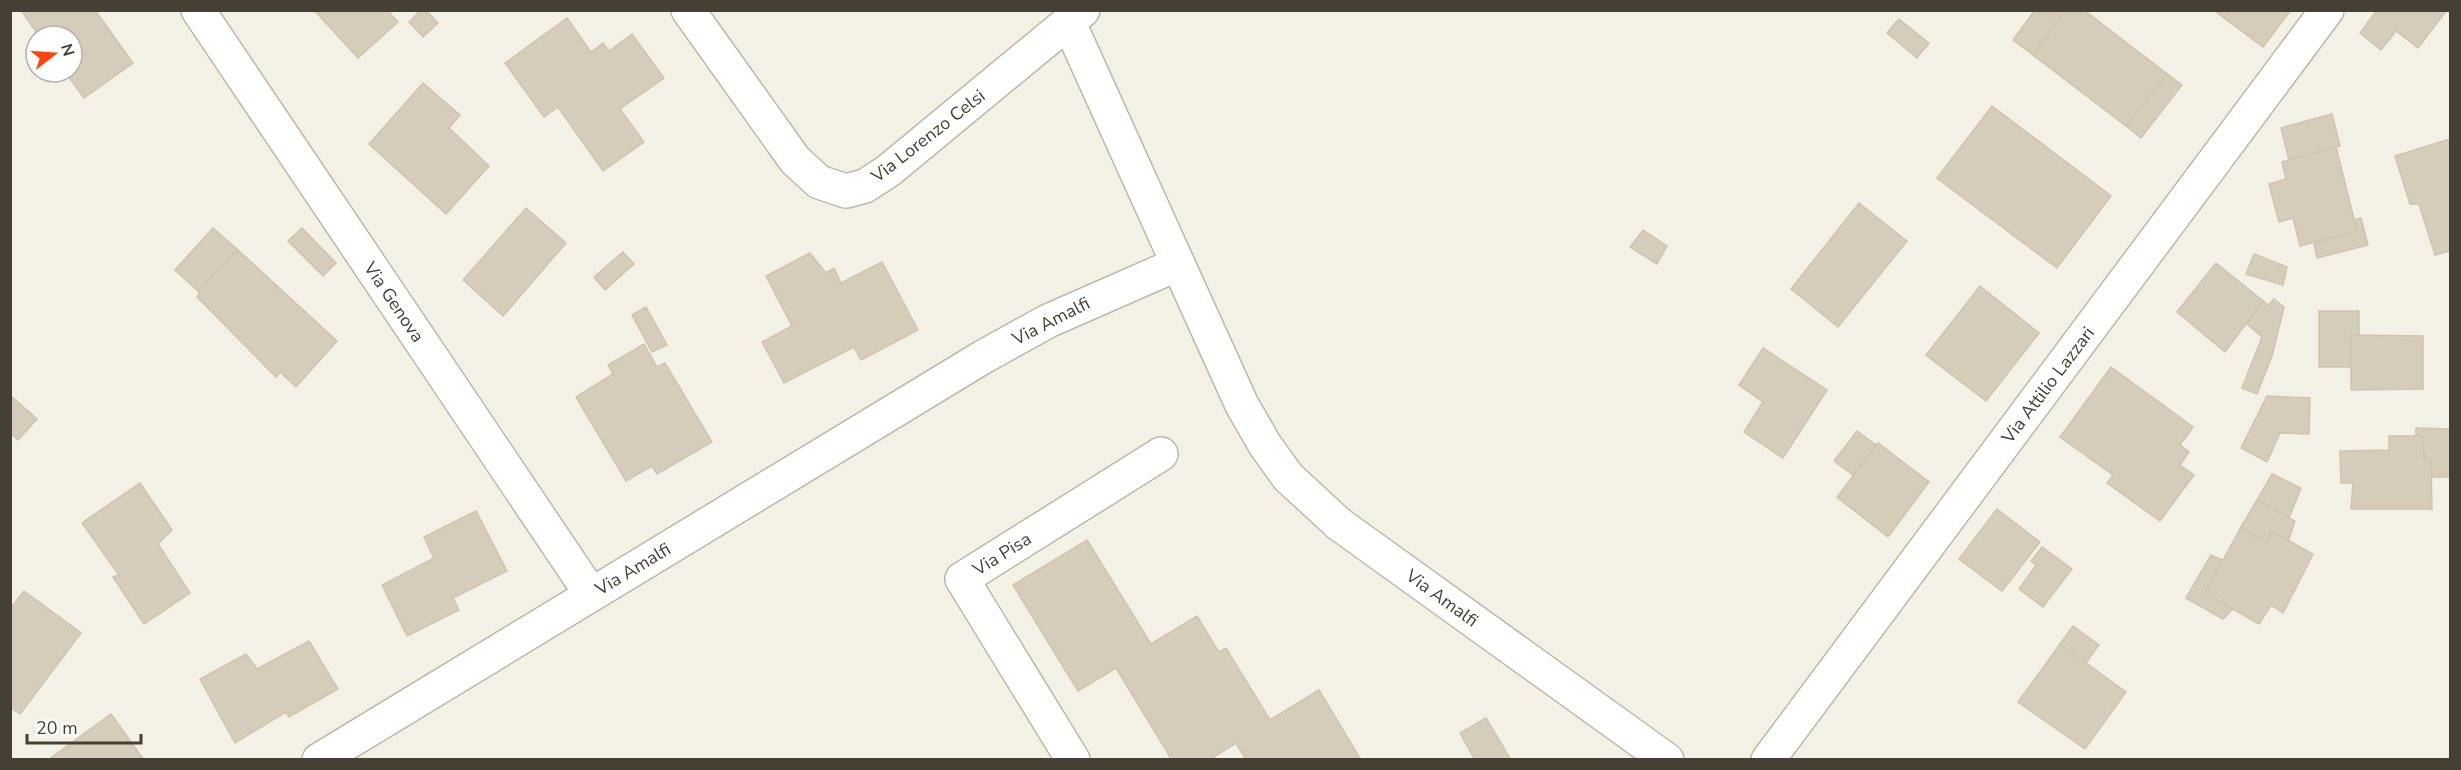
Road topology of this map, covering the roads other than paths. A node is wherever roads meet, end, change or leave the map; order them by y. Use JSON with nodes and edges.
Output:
{"nodes":[{"id":1,"x":198,"y":10,"type":"edge"},
{"id":2,"x":688,"y":10,"type":"edge"},
{"id":3,"x":2327,"y":10,"type":"edge"},
{"id":4,"x":1076,"y":16,"type":"edge"},
{"id":5,"x":1178,"y":264,"type":"junction"},
{"id":6,"x":1161,"y":454,"type":"dead end"},
{"id":7,"x":591,"y":594,"type":"junction"},
{"id":8,"x":319,"y":759,"type":"edge"},
{"id":9,"x":1073,"y":759,"type":"edge"},
{"id":10,"x":1666,"y":759,"type":"edge"},
{"id":11,"x":1768,"y":759,"type":"edge"}],
"edges":[{"from":1,"to":7,"type":"street","name":"Via Genova"},
{"from":2,"to":4,"type":"street","name":"Via Lorenzo Celsi"},
{"from":3,"to":11,"type":"street","name":"Via Attilio Lazzari"},
{"from":4,"to":5,"type":"street"},
{"from":5,"to":7,"type":"street","name":"Via Amalfi"},
{"from":5,"to":10,"type":"street","name":"Via Amalfi"},
{"from":6,"to":9,"type":"street","name":"Via Pisa"},
{"from":7,"to":8,"type":"street","name":"Via Amalfi"}]}
